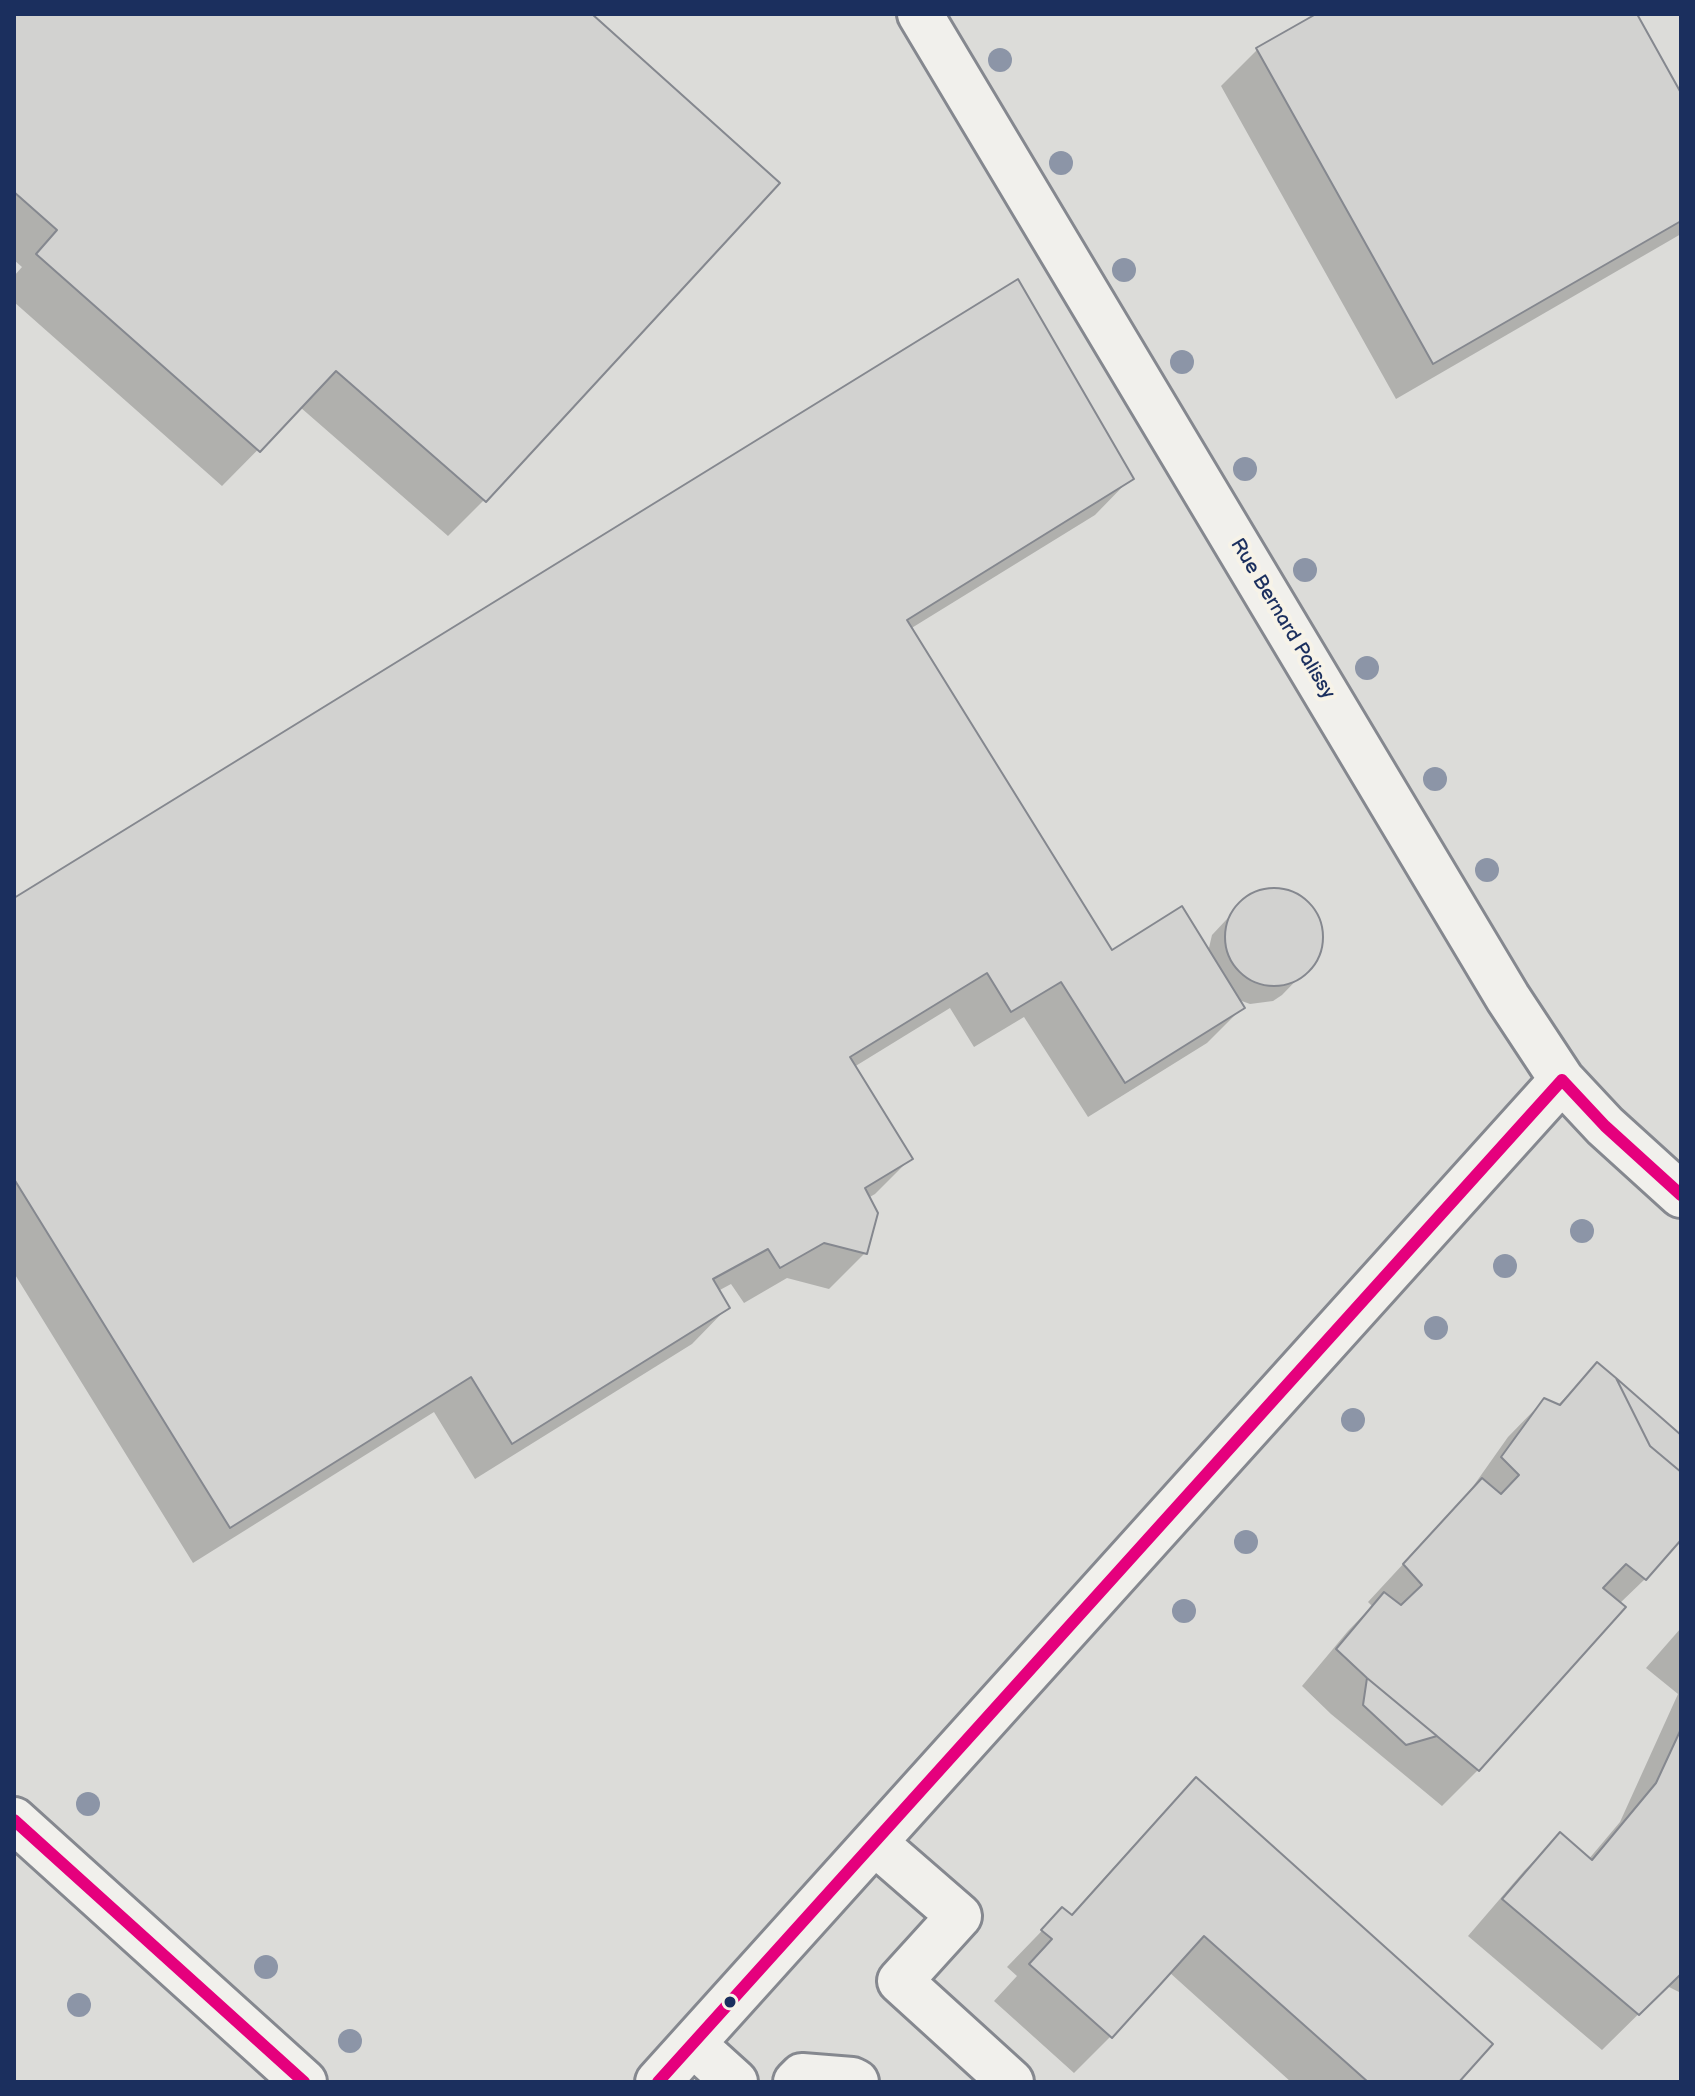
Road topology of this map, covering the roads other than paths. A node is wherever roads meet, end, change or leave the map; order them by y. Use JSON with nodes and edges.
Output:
{"nodes":[{"id":1,"x":920,"y":14,"type":"edge"},
{"id":2,"x":1562,"y":1080,"type":"junction"},
{"id":3,"x":1681,"y":1195,"type":"edge"},
{"id":4,"x":14,"y":1820,"type":"edge"},
{"id":5,"x":875,"y":1843,"type":"junction"},
{"id":6,"x":693,"y":2044,"type":"junction"},
{"id":7,"x":304,"y":2082,"type":"edge"},
{"id":8,"x":658,"y":2082,"type":"edge"},
{"id":9,"x":735,"y":2082,"type":"edge"},
{"id":10,"x":796,"y":2082,"type":"edge"},
{"id":11,"x":856,"y":2082,"type":"edge"},
{"id":12,"x":1011,"y":2082,"type":"edge"}],
"edges":[{"from":1,"to":2,"type":"street","name":"Rue Bernard Palissy"},
{"from":2,"to":3,"type":"street","name":"Rue Bernard Palissy"},
{"from":2,"to":5,"type":"street"},
{"from":4,"to":7,"type":"street"},
{"from":5,"to":6,"type":"street"},
{"from":5,"to":12,"type":"street"},
{"from":6,"to":8,"type":"street"},
{"from":6,"to":9,"type":"street"},
{"from":10,"to":11,"type":"street"}]}
